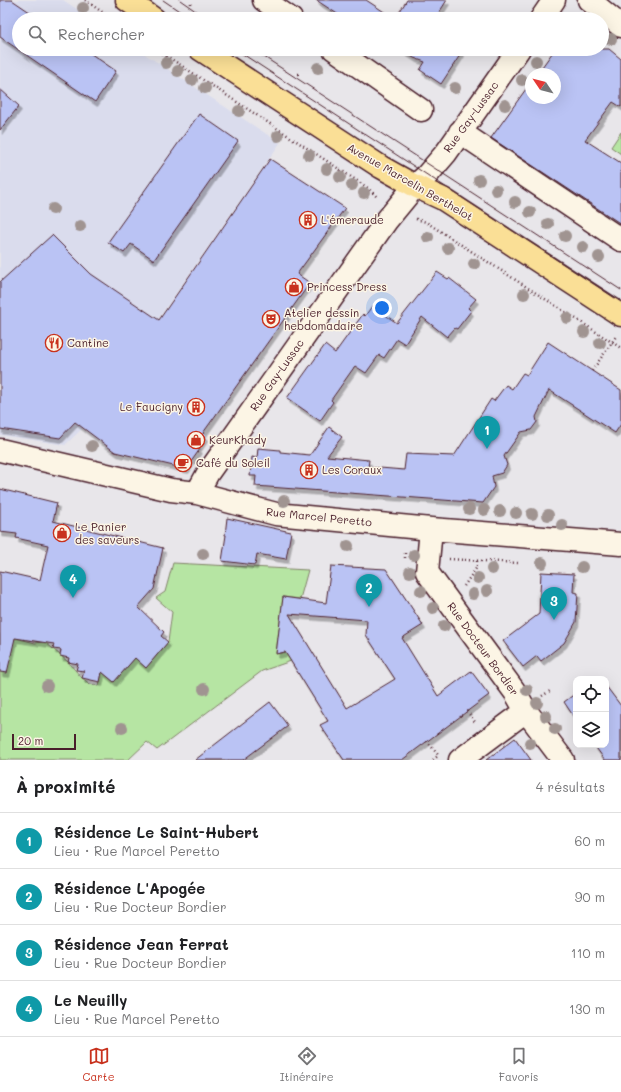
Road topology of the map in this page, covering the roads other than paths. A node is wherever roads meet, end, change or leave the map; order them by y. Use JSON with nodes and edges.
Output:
{"nodes":[{"id":1,"x":264,"y":0,"type":"edge"},
{"id":2,"x":554,"y":0,"type":"edge"},
{"id":3,"x":589,"y":0,"type":"edge"},
{"id":4,"x":281,"y":12,"type":"edge"},
{"id":5,"x":546,"y":12,"type":"edge"},
{"id":6,"x":604,"y":12,"type":"edge"},
{"id":7,"x":609,"y":16,"type":"edge"},
{"id":8,"x":621,"y":26,"type":"edge"},
{"id":9,"x":211,"y":56,"type":"edge"},
{"id":10,"x":344,"y":56,"type":"edge"},
{"id":11,"x":514,"y":56,"type":"edge"},
{"id":12,"x":421,"y":110,"type":"dead end"},
{"id":13,"x":460,"y":132,"type":"junction"},
{"id":14,"x":415,"y":186,"type":"junction"},
{"id":15,"x":621,"y":240,"type":"edge"},
{"id":16,"x":621,"y":315,"type":"edge"},
{"id":17,"x":0,"y":450,"type":"edge"},
{"id":18,"x":197,"y":493,"type":"junction"},
{"id":19,"x":431,"y":529,"type":"junction"},
{"id":20,"x":621,"y":544,"type":"edge"},
{"id":21,"x":526,"y":711,"type":"junction"},
{"id":22,"x":460,"y":760,"type":"edge"},
{"id":23,"x":563,"y":760,"type":"edge"}],
"edges":[{"from":1,"to":4,"type":"street"},
{"from":2,"to":5,"type":"street"},
{"from":3,"to":6,"type":"street"},
{"from":7,"to":8,"type":"street"},
{"from":9,"to":14,"type":"main road","name":"Avenue Marcelin Berthelot"},
{"from":10,"to":12,"type":"street"},
{"from":11,"to":13,"type":"street","name":"Rue Gay-Lussac"},
{"from":13,"to":14,"type":"street","name":"Rue Gay-Lussac"},
{"from":13,"to":15,"type":"street"},
{"from":14,"to":16,"type":"main road","name":"Avenue Marcelin Berthelot"},
{"from":14,"to":18,"type":"street","name":"Rue Gay-Lussac"},
{"from":17,"to":18,"type":"street","name":"Rue Marcel Peretto"},
{"from":18,"to":19,"type":"street","name":"Rue Marcel Peretto"},
{"from":19,"to":20,"type":"street","name":"Rue Marcel Peretto"},
{"from":19,"to":21,"type":"street","name":"Rue Docteur Bordier"},
{"from":21,"to":22,"type":"street"},
{"from":21,"to":23,"type":"street","name":"Rue Docteur Bordier"}]}
